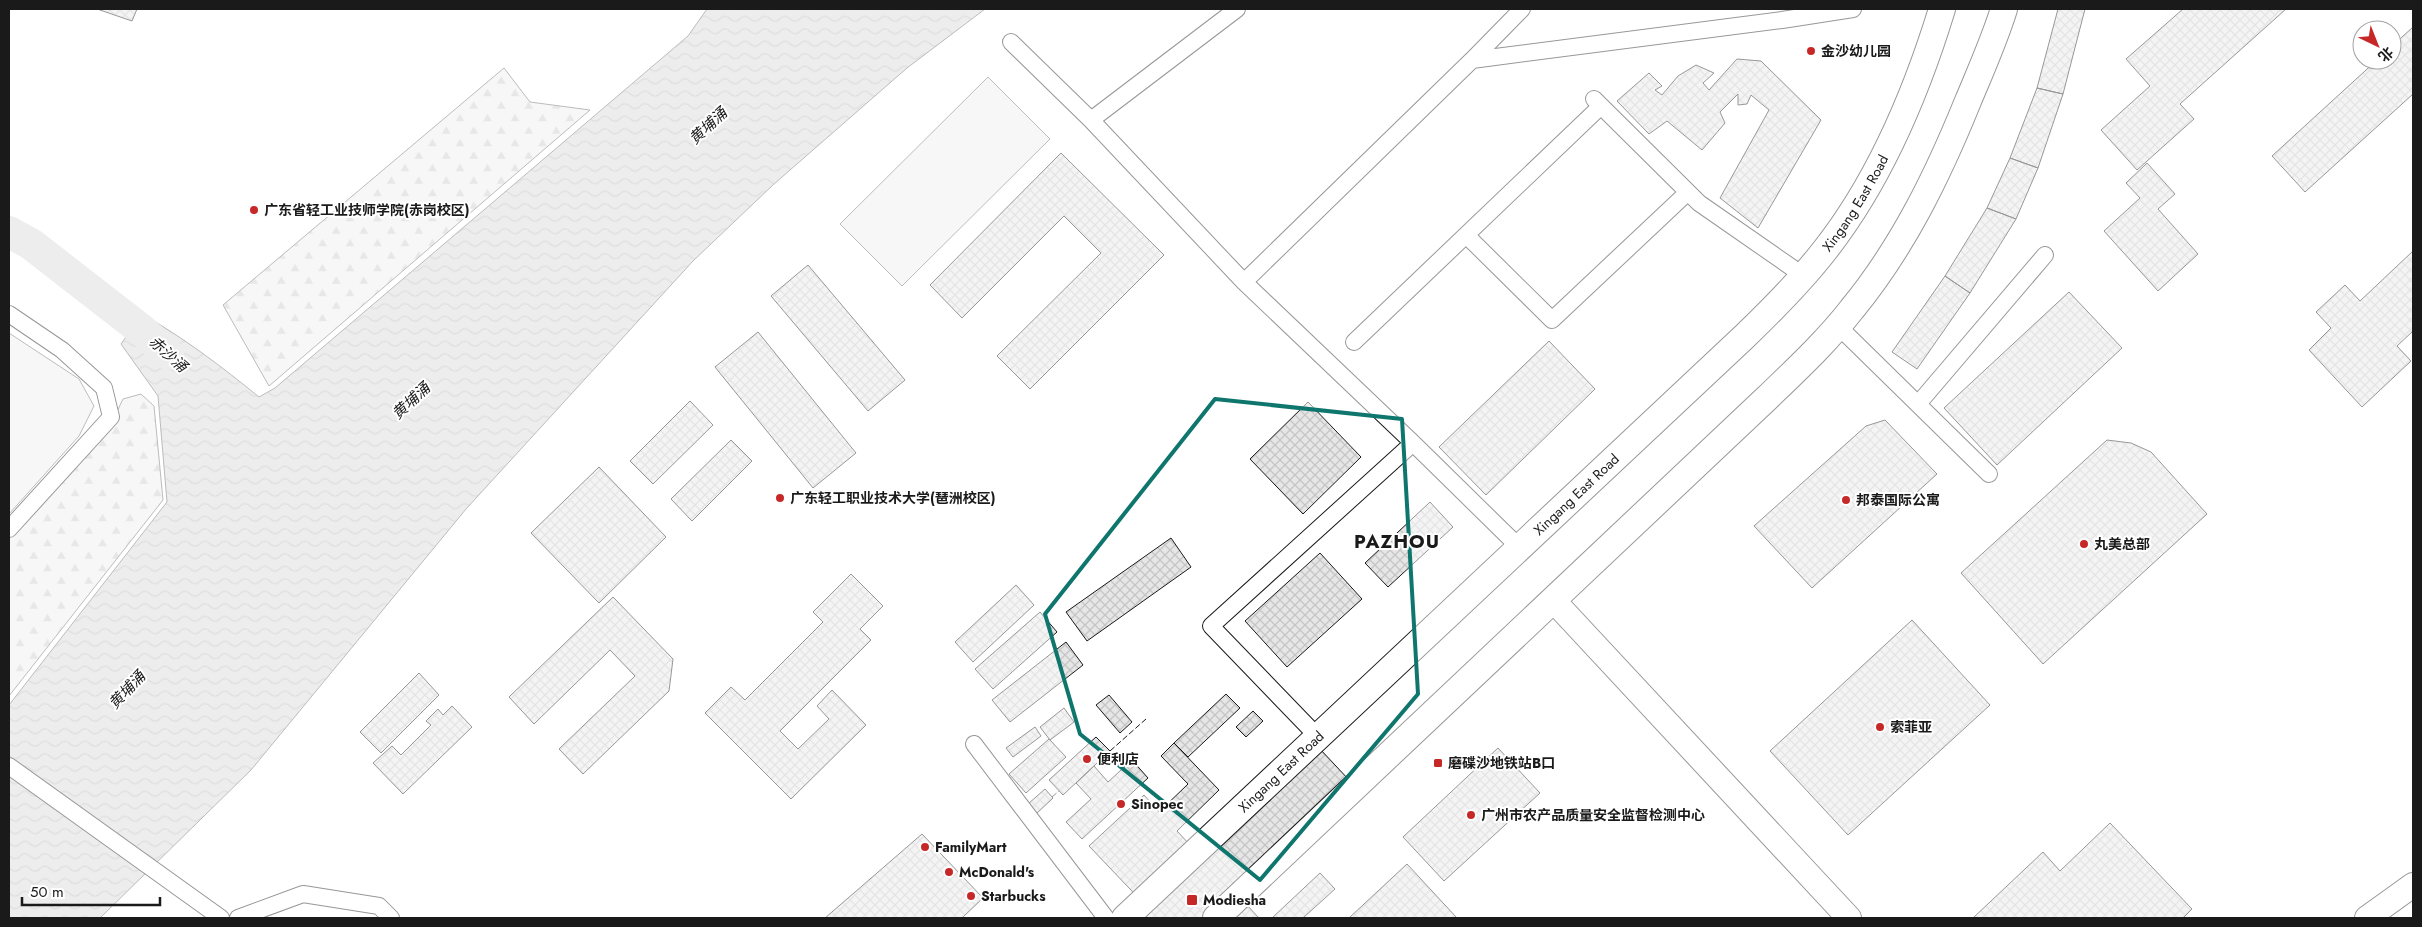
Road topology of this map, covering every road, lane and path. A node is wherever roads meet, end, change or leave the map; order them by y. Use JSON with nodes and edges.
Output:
{"nodes":[{"id":1,"x":1237,"y":9,"type":"edge"},
{"id":2,"x":1522,"y":9,"type":"edge"},
{"id":3,"x":1853,"y":9,"type":"edge"},
{"id":4,"x":1942,"y":9,"type":"edge"},
{"id":5,"x":2004,"y":9,"type":"edge"},
{"id":6,"x":1011,"y":42,"type":"dead end"},
{"id":7,"x":1472,"y":60,"type":"junction"},
{"id":8,"x":1091,"y":120,"type":"junction"},
{"id":9,"x":1688,"y":192,"type":"junction"},
{"id":10,"x":1466,"y":235,"type":"junction"},
{"id":11,"x":2045,"y":255,"type":"dead end"},
{"id":12,"x":1804,"y":276,"type":"junction"},
{"id":13,"x":1244,"y":282,"type":"junction"},
{"id":14,"x":9,"y":314,"type":"edge"},
{"id":15,"x":1838,"y":326,"type":"junction"},
{"id":16,"x":1354,"y":342,"type":"dead end"},
{"id":17,"x":1918,"y":404,"type":"junction"},
{"id":18,"x":1414,"y":443,"type":"junction"},
{"id":19,"x":1989,"y":474,"type":"dead end"},
{"id":20,"x":9,"y":529,"type":"edge"},
{"id":21,"x":1519,"y":547,"type":"junction"},
{"id":22,"x":1553,"y":600,"type":"junction"},
{"id":23,"x":1318,"y":737,"type":"junction"},
{"id":24,"x":974,"y":744,"type":"dead end"},
{"id":25,"x":9,"y":766,"type":"edge"},
{"id":26,"x":2406,"y":889,"type":"edge"},
{"id":27,"x":221,"y":918,"type":"edge"},
{"id":28,"x":238,"y":918,"type":"edge"},
{"id":29,"x":391,"y":918,"type":"edge"},
{"id":30,"x":1106,"y":918,"type":"edge"},
{"id":31,"x":1125,"y":918,"type":"edge"},
{"id":32,"x":1216,"y":918,"type":"edge"},
{"id":33,"x":1849,"y":918,"type":"edge"},
{"id":34,"x":2367,"y":918,"type":"edge"}],
"edges":[{"from":1,"to":8,"type":"street"},
{"from":2,"to":7,"type":"street"},
{"from":3,"to":7,"type":"street"},
{"from":4,"to":12,"type":"main road","name":"Xingang East Road"},
{"from":5,"to":15,"type":"main road"},
{"from":6,"to":8,"type":"street"},
{"from":7,"to":13,"type":"street"},
{"from":8,"to":13,"type":"street"},
{"from":9,"to":10,"type":"street"},
{"from":9,"to":10,"type":"street"},
{"from":9,"to":12,"type":"street"},
{"from":10,"to":16,"type":"street"},
{"from":11,"to":17,"type":"street"},
{"from":12,"to":21,"type":"main road","name":"Xingang East Road"},
{"from":13,"to":18,"type":"street"},
{"from":14,"to":20,"type":"street"},
{"from":15,"to":17,"type":"street"},
{"from":15,"to":22,"type":"main road"},
{"from":17,"to":19,"type":"street"},
{"from":18,"to":21,"type":"street"},
{"from":18,"to":23,"type":"street"},
{"from":21,"to":23,"type":"main road","name":"Xingang East Road"},
{"from":22,"to":32,"type":"main road"},
{"from":22,"to":33,"type":"street"},
{"from":23,"to":31,"type":"main road","name":"Xingang East Road"},
{"from":24,"to":30,"type":"street"},
{"from":25,"to":27,"type":"street"},
{"from":26,"to":34,"type":"street"},
{"from":28,"to":29,"type":"street"}]}
